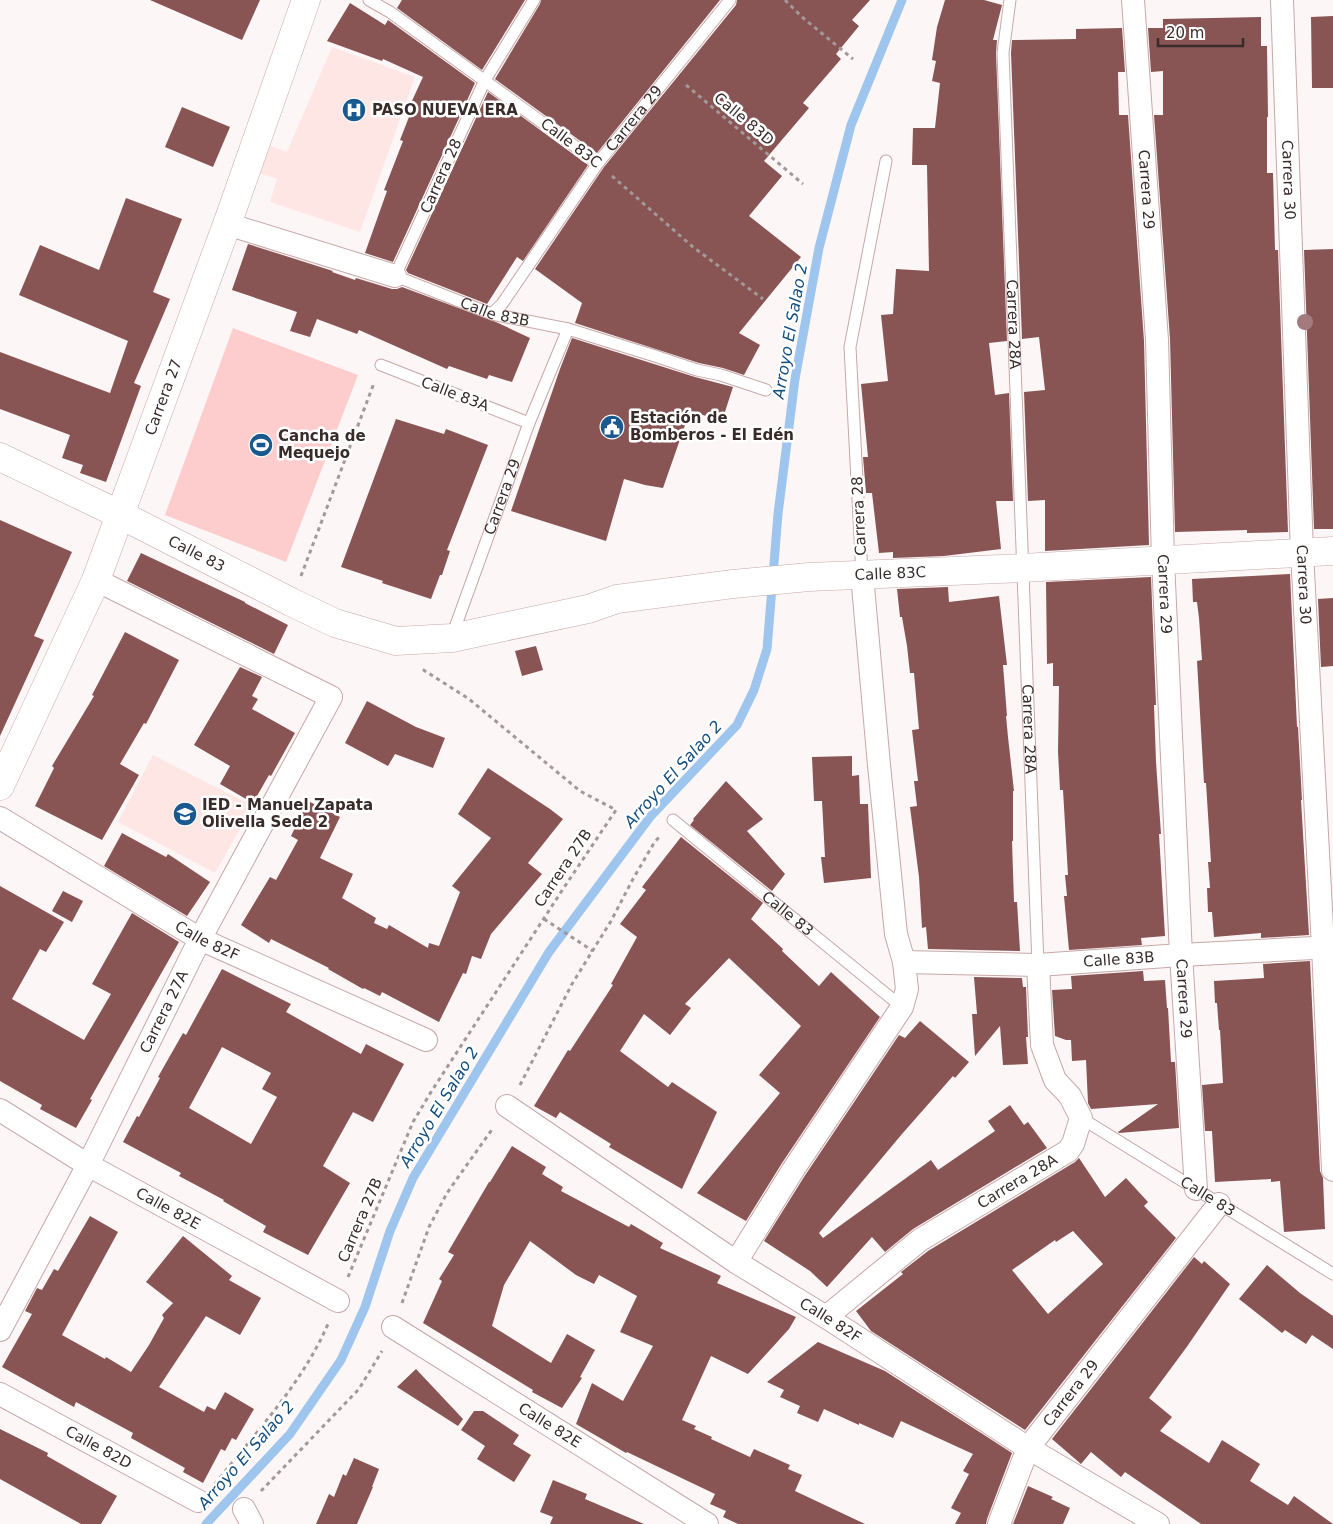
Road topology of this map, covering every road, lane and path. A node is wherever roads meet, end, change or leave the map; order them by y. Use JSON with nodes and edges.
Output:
{"nodes":[{"id":1,"x":306,"y":0,"type":"edge"},
{"id":2,"x":369,"y":0,"type":"edge"},
{"id":3,"x":534,"y":0,"type":"edge"},
{"id":4,"x":730,"y":0,"type":"edge"},
{"id":5,"x":785,"y":0,"type":"edge"},
{"id":6,"x":1010,"y":0,"type":"edge"},
{"id":7,"x":1133,"y":0,"type":"edge"},
{"id":8,"x":1282,"y":0,"type":"edge"},
{"id":9,"x":853,"y":59,"type":"dead end"},
{"id":10,"x":670,"y":72,"type":"junction"},
{"id":11,"x":485,"y":80,"type":"junction"},
{"id":12,"x":886,"y":161,"type":"dead end"},
{"id":13,"x":598,"y":163,"type":"junction"},
{"id":14,"x":803,"y":184,"type":"dead end"},
{"id":15,"x":227,"y":224,"type":"junction"},
{"id":16,"x":395,"y":276,"type":"junction"},
{"id":17,"x":763,"y":299,"type":"dead end"},
{"id":18,"x":492,"y":314,"type":"junction"},
{"id":19,"x":568,"y":329,"type":"junction"},
{"id":20,"x":381,"y":365,"type":"joint"},
{"id":21,"x":766,"y":390,"type":"dead end"},
{"id":22,"x":529,"y":423,"type":"junction"},
{"id":23,"x":0,"y":457,"type":"edge"},
{"id":24,"x":120,"y":515,"type":"junction"},
{"id":25,"x":1333,"y":550,"type":"edge"},
{"id":26,"x":1302,"y":552,"type":"junction"},
{"id":27,"x":1163,"y":560,"type":"junction"},
{"id":28,"x":1022,"y":568,"type":"junction"},
{"id":29,"x":862,"y":575,"type":"junction"},
{"id":30,"x":96,"y":580,"type":"junction"},
{"id":31,"x":291,"y":602,"type":"junction"},
{"id":32,"x":452,"y":638,"type":"junction"},
{"id":33,"x":396,"y":641,"type":"junction"},
{"id":34,"x":0,"y":786,"type":"edge"},
{"id":35,"x":0,"y":818,"type":"edge"},
{"id":36,"x":673,"y":820,"type":"joint"},
{"id":37,"x":545,"y":919,"type":"junction"},
{"id":38,"x":200,"y":939,"type":"junction"},
{"id":39,"x":1328,"y":947,"type":"edge"},
{"id":40,"x":592,"y":950,"type":"junction"},
{"id":41,"x":1181,"y":955,"type":"junction"},
{"id":42,"x":904,"y":962,"type":"junction"},
{"id":43,"x":1038,"y":965,"type":"junction"},
{"id":44,"x":902,"y":1007,"type":"junction"},
{"id":45,"x":426,"y":1040,"type":"dead end"},
{"id":46,"x":507,"y":1106,"type":"junction"},
{"id":47,"x":0,"y":1110,"type":"edge"},
{"id":48,"x":1081,"y":1118,"type":"junction"},
{"id":49,"x":88,"y":1165,"type":"junction"},
{"id":50,"x":1333,"y":1170,"type":"edge"},
{"id":51,"x":1196,"y":1189,"type":"junction"},
{"id":52,"x":1219,"y":1204,"type":"junction"},
{"id":53,"x":736,"y":1262,"type":"junction"},
{"id":54,"x":1333,"y":1274,"type":"edge"},
{"id":55,"x":338,"y":1301,"type":"junction"},
{"id":56,"x":826,"y":1317,"type":"junction"},
{"id":57,"x":393,"y":1327,"type":"junction"},
{"id":58,"x":0,"y":1330,"type":"edge"},
{"id":59,"x":0,"y":1394,"type":"edge"},
{"id":60,"x":1028,"y":1448,"type":"junction"},
{"id":61,"x":198,"y":1501,"type":"joint"},
{"id":62,"x":248,"y":1516,"type":"edge"},
{"id":63,"x":707,"y":1524,"type":"edge"},
{"id":64,"x":999,"y":1524,"type":"edge"},
{"id":65,"x":1158,"y":1524,"type":"edge"}],
"edges":[{"from":1,"to":15,"type":"street","name":"Carrera 27"},
{"from":2,"to":11,"type":"lane","name":"Calle 83C"},
{"from":3,"to":11,"type":"lane","name":"Carrera 28"},
{"from":4,"to":10,"type":"lane","name":"Carrera 29"},
{"from":5,"to":9,"type":"path"},
{"from":6,"to":28,"type":"lane","name":"Carrera 28A"},
{"from":7,"to":27,"type":"street","name":"Carrera 29"},
{"from":8,"to":26,"type":"street","name":"Carrera 30"},
{"from":10,"to":13,"type":"lane","name":"Carrera 29"},
{"from":10,"to":14,"type":"path","name":"Calle 83D"},
{"from":11,"to":13,"type":"lane","name":"Calle 83C"},
{"from":11,"to":16,"type":"lane","name":"Carrera 28"},
{"from":12,"to":29,"type":"lane","name":"Carrera 28"},
{"from":13,"to":17,"type":"path","name":"Calle 83C"},
{"from":13,"to":18,"type":"lane","name":"Carrera 29"},
{"from":15,"to":16,"type":"street","name":"Calle 83B"},
{"from":15,"to":24,"type":"street","name":"Carrera 27"},
{"from":16,"to":18,"type":"lane","name":"Calle 83B"},
{"from":18,"to":19,"type":"lane","name":"Calle 83B"},
{"from":19,"to":21,"type":"lane","name":"Calle 83B"},
{"from":19,"to":22,"type":"lane","name":"Carrera 29"},
{"from":20,"to":22,"type":"lane","name":"Calle 83A"},
{"from":20,"to":31,"type":"path"},
{"from":22,"to":32,"type":"lane","name":"Carrera 29"},
{"from":23,"to":24,"type":"street","name":"Calle 83"},
{"from":24,"to":30,"type":"street","name":"Carrera 27"},
{"from":24,"to":31,"type":"street","name":"Calle 83"},
{"from":25,"to":26,"type":"street","name":"Calle 83C"},
{"from":26,"to":27,"type":"street","name":"Calle 83C"},
{"from":26,"to":39,"type":"street","name":"Carrera 30"},
{"from":27,"to":28,"type":"street","name":"Calle 83C"},
{"from":27,"to":41,"type":"street","name":"Carrera 29"},
{"from":28,"to":29,"type":"street","name":"Calle 83C"},
{"from":28,"to":43,"type":"lane","name":"Carrera 28A"},
{"from":29,"to":32,"type":"street","name":"Calle 83C"},
{"from":29,"to":42,"type":"street","name":"Carrera 28"},
{"from":30,"to":34,"type":"street","name":"Carrera 27"},
{"from":30,"to":38,"type":"street","name":"Carrera 27A"},
{"from":31,"to":33,"type":"street","name":"Calle 83"},
{"from":32,"to":33,"type":"street","name":"Calle 83"},
{"from":33,"to":37,"type":"path","name":"Carrera 27B"},
{"from":35,"to":38,"type":"street","name":"Calle 82F"},
{"from":36,"to":40,"type":"path"},
{"from":36,"to":44,"type":"lane","name":"Calle 83"},
{"from":37,"to":40,"type":"path"},
{"from":37,"to":55,"type":"path","name":"Carrera 27B"},
{"from":38,"to":45,"type":"street","name":"Calle 82F"},
{"from":38,"to":49,"type":"street","name":"Carrera 27A"},
{"from":39,"to":41,"type":"street","name":"Calle 83B"},
{"from":39,"to":50,"type":"street","name":"Carrera 30"},
{"from":40,"to":46,"type":"path"},
{"from":41,"to":43,"type":"street","name":"Calle 83B"},
{"from":41,"to":51,"type":"street","name":"Carrera 29"},
{"from":42,"to":43,"type":"street","name":"Calle 83B"},
{"from":42,"to":44,"type":"street","name":"Carrera 28"},
{"from":43,"to":48,"type":"street","name":"Carrera 28A"},
{"from":44,"to":53,"type":"street"},
{"from":46,"to":53,"type":"street","name":"Calle 82F"},
{"from":46,"to":57,"type":"path"},
{"from":47,"to":49,"type":"street","name":"Calle 82E"},
{"from":48,"to":51,"type":"lane","name":"Calle 83"},
{"from":48,"to":56,"type":"street","name":"Carrera 28A"},
{"from":49,"to":55,"type":"street","name":"Calle 82E"},
{"from":49,"to":58,"type":"street","name":"Carrera 27A"},
{"from":51,"to":52,"type":"lane","name":"Calle 83"},
{"from":52,"to":54,"type":"lane","name":"Calle 83"},
{"from":52,"to":60,"type":"street","name":"Carrera 29"},
{"from":53,"to":56,"type":"street","name":"Calle 82F"},
{"from":55,"to":61,"type":"path","name":"Carrera 27B"},
{"from":56,"to":60,"type":"street","name":"Calle 82F"},
{"from":57,"to":62,"type":"path"},
{"from":57,"to":63,"type":"street","name":"Calle 82E"},
{"from":59,"to":61,"type":"street","name":"Calle 82D"},
{"from":60,"to":64,"type":"street","name":"Carrera 29"},
{"from":60,"to":65,"type":"street","name":"Calle 82F"}]}
